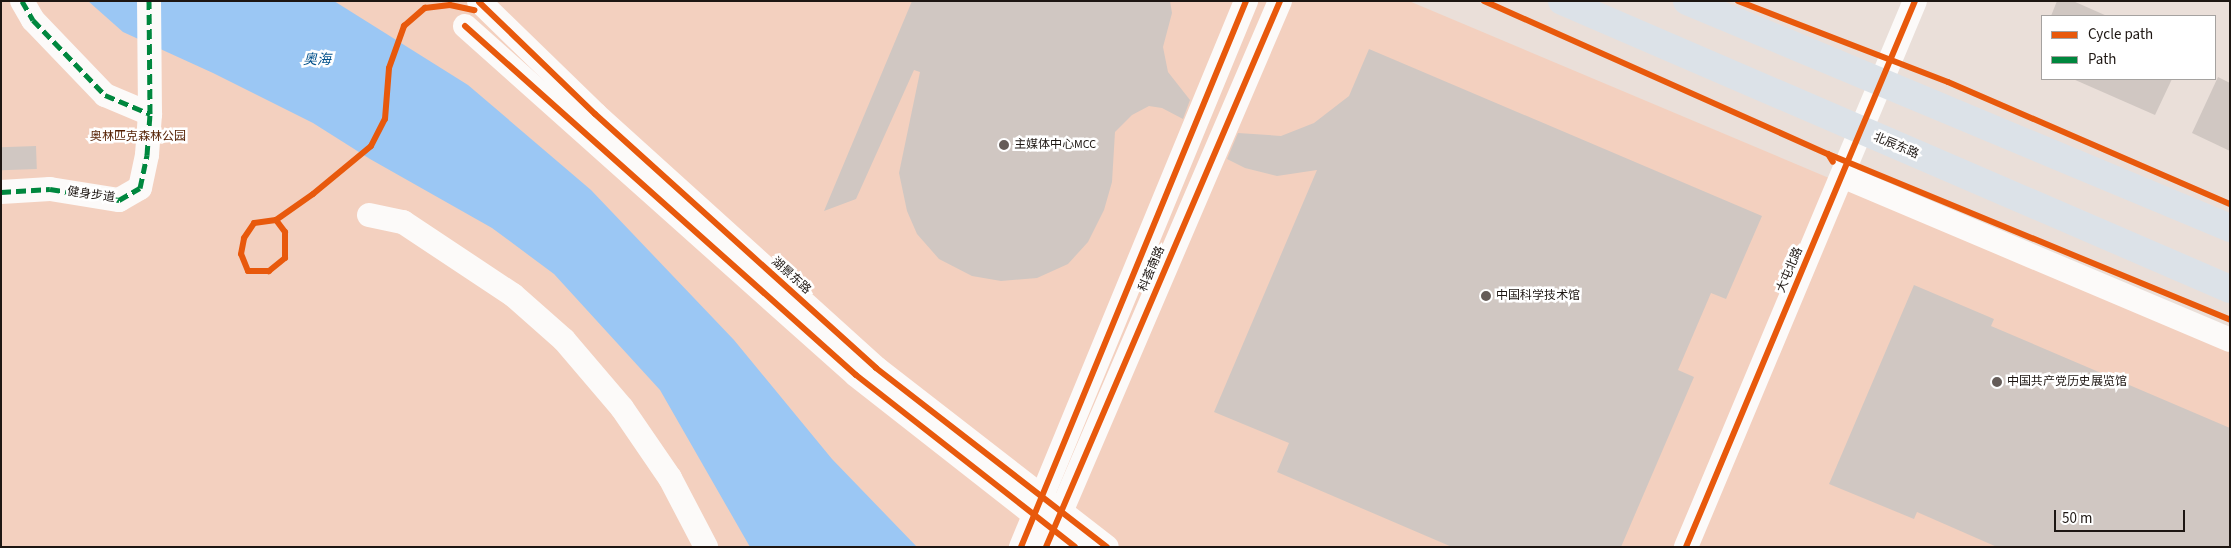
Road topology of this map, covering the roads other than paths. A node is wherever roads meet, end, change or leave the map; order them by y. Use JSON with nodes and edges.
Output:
{"nodes":[{"id":1,"x":22,"y":1,"type":"edge"},
{"id":2,"x":149,"y":1,"type":"edge"},
{"id":3,"x":1246,"y":1,"type":"edge"},
{"id":4,"x":1280,"y":1,"type":"edge"},
{"id":5,"x":1562,"y":1,"type":"edge"},
{"id":6,"x":1687,"y":1,"type":"edge"},
{"id":7,"x":1915,"y":1,"type":"edge"},
{"id":8,"x":479,"y":2,"type":"edge"},
{"id":9,"x":466,"y":26,"type":"dead end"},
{"id":10,"x":535,"y":56,"type":"junction"},
{"id":11,"x":518,"y":73,"type":"junction"},
{"id":12,"x":1880,"y":84,"type":"junction"},
{"id":13,"x":150,"y":114,"type":"junction"},
{"id":14,"x":1859,"y":130,"type":"junction"},
{"id":15,"x":1842,"y":176,"type":"junction"},
{"id":16,"x":1,"y":192,"type":"edge"},
{"id":17,"x":369,"y":215,"type":"dead end"},
{"id":18,"x":2230,"y":228,"type":"edge"},
{"id":19,"x":2230,"y":289,"type":"edge"},
{"id":20,"x":2230,"y":340,"type":"edge"},
{"id":21,"x":1037,"y":506,"type":"junction"},
{"id":22,"x":1053,"y":530,"type":"edge"},
{"id":23,"x":706,"y":547,"type":"edge"},
{"id":24,"x":1021,"y":547,"type":"edge"},
{"id":25,"x":1075,"y":547,"type":"edge"},
{"id":26,"x":1107,"y":547,"type":"edge"},
{"id":27,"x":1686,"y":547,"type":"edge"}],
"edges":[{"from":1,"to":13,"type":"street"},
{"from":2,"to":13,"type":"street","name":"健身步道"},
{"from":3,"to":21,"type":"street","name":"科荟南路"},
{"from":4,"to":22,"type":"street","name":"科荟南路"},
{"from":5,"to":14,"type":"main road","name":"北辰东路"},
{"from":6,"to":12,"type":"main road"},
{"from":7,"to":12,"type":"street","name":"大屯北路"},
{"from":8,"to":10,"type":"street","name":"湖景东路"},
{"from":9,"to":11,"type":"street","name":"湖景东路"},
{"from":10,"to":11,"type":"street"},
{"from":10,"to":21,"type":"street","name":"湖景东路"},
{"from":11,"to":21,"type":"street","name":"湖景东路"},
{"from":12,"to":14,"type":"street","name":"大屯北路"},
{"from":12,"to":18,"type":"main road"},
{"from":13,"to":16,"type":"street","name":"健身步道"},
{"from":14,"to":15,"type":"street","name":"大屯北路"},
{"from":14,"to":19,"type":"main road","name":"北辰东路"},
{"from":15,"to":20,"type":"street"},
{"from":15,"to":27,"type":"street","name":"大屯北路"},
{"from":17,"to":23,"type":"street"},
{"from":21,"to":22,"type":"street","name":"湖景东路"},
{"from":21,"to":24,"type":"street","name":"科荟南路"},
{"from":22,"to":25,"type":"street","name":"湖景东路"},
{"from":22,"to":26,"type":"street","name":"湖景东路"}]}
